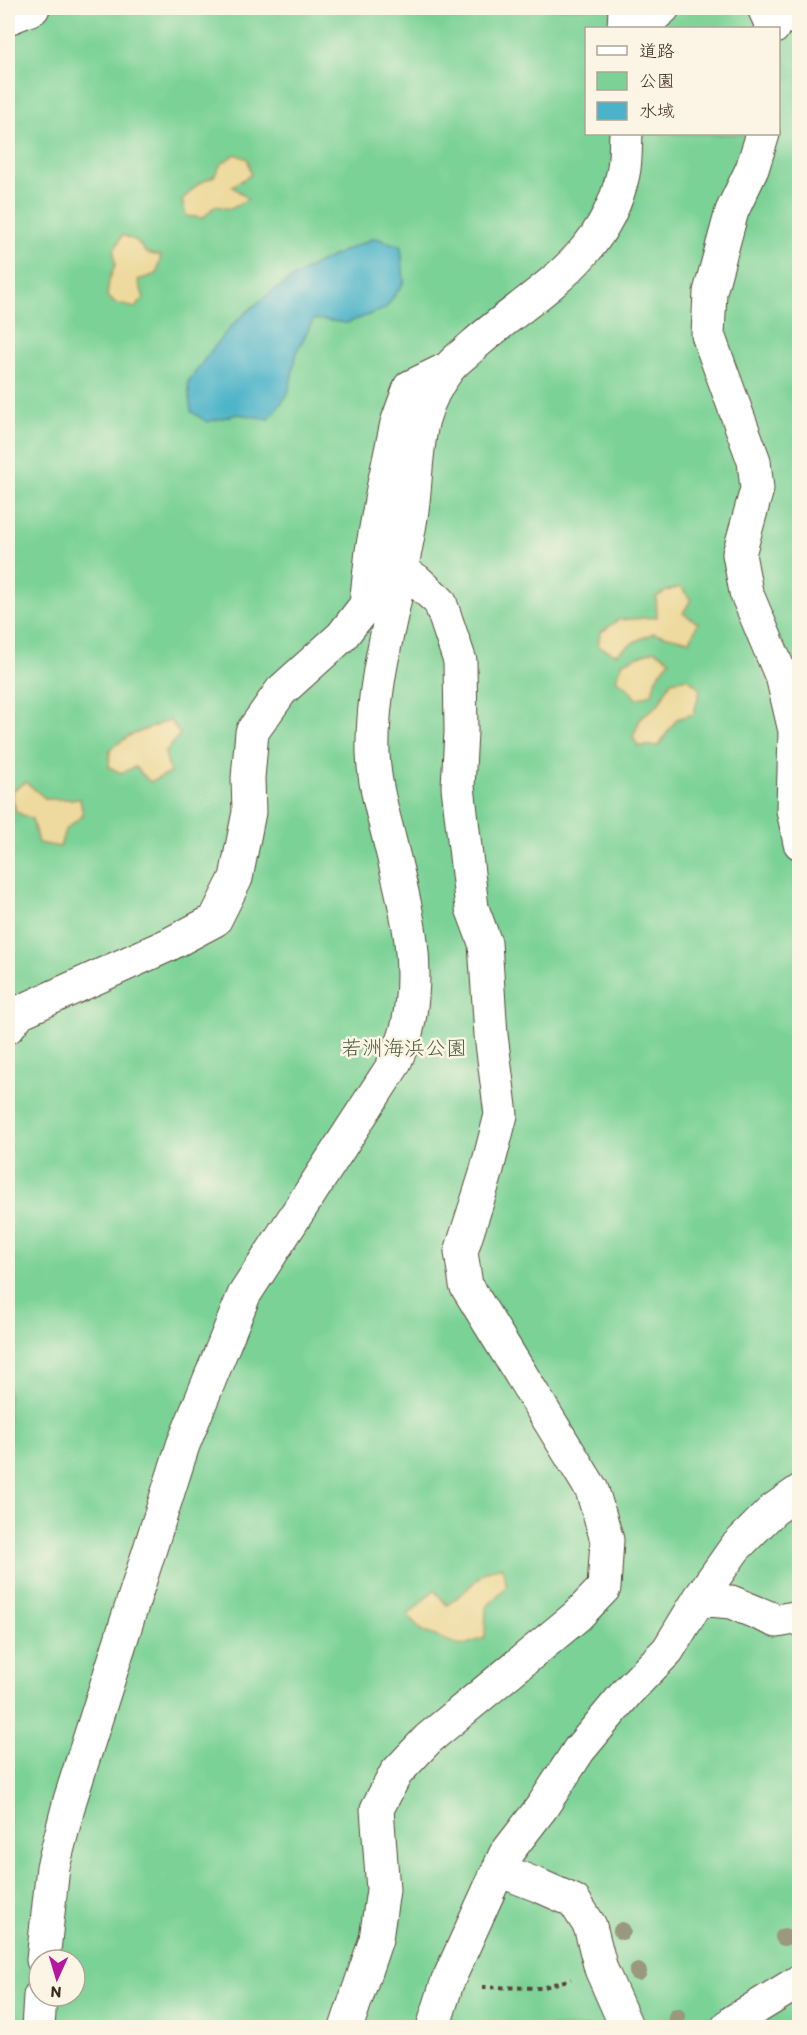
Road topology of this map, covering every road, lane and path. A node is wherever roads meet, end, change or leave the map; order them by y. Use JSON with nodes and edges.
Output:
{"nodes":[{"id":1,"x":33,"y":8,"type":"edge"},
{"id":2,"x":625,"y":8,"type":"edge"},
{"id":3,"x":663,"y":8,"type":"edge"},
{"id":4,"x":764,"y":8,"type":"edge"},
{"id":5,"x":794,"y":8,"type":"edge"},
{"id":6,"x":8,"y":18,"type":"edge"},
{"id":7,"x":800,"y":21,"type":"edge"},
{"id":8,"x":624,"y":27,"type":"edge"},
{"id":9,"x":644,"y":27,"type":"edge"},
{"id":10,"x":773,"y":27,"type":"edge"},
{"id":11,"x":626,"y":135,"type":"edge"},
{"id":12,"x":764,"y":135,"type":"edge"},
{"id":13,"x":449,"y":368,"type":"junction"},
{"id":14,"x":400,"y":570,"type":"junction"},
{"id":15,"x":800,"y":843,"type":"edge"},
{"id":16,"x":8,"y":1027,"type":"edge"},
{"id":17,"x":800,"y":1491,"type":"edge"},
{"id":18,"x":699,"y":1599,"type":"junction"},
{"id":19,"x":800,"y":1617,"type":"edge"},
{"id":20,"x":497,"y":1873,"type":"junction"},
{"id":21,"x":44,"y":1948,"type":"edge"},
{"id":22,"x":601,"y":1969,"type":"junction"},
{"id":23,"x":800,"y":1981,"type":"edge"},
{"id":24,"x":447,"y":1983,"type":"junction"},
{"id":25,"x":39,"y":2008,"type":"edge"},
{"id":26,"x":38,"y":2028,"type":"edge"},
{"id":27,"x":346,"y":2028,"type":"edge"},
{"id":28,"x":433,"y":2028,"type":"edge"},
{"id":29,"x":627,"y":2028,"type":"edge"},
{"id":30,"x":727,"y":2028,"type":"edge"}],
"edges":[{"from":1,"to":6,"type":"lane"},
{"from":2,"to":8,"type":"lane"},
{"from":3,"to":9,"type":"lane"},
{"from":4,"to":10,"type":"lane"},
{"from":5,"to":7,"type":"lane"},
{"from":11,"to":13,"type":"lane"},
{"from":12,"to":15,"type":"lane"},
{"from":13,"to":14,"type":"lane"},
{"from":13,"to":16,"type":"lane"},
{"from":14,"to":21,"type":"lane"},
{"from":14,"to":27,"type":"lane"},
{"from":17,"to":18,"type":"lane"},
{"from":18,"to":19,"type":"lane"},
{"from":18,"to":20,"type":"lane"},
{"from":20,"to":22,"type":"lane"},
{"from":20,"to":24,"type":"lane"},
{"from":22,"to":24,"type":"path"},
{"from":22,"to":29,"type":"lane"},
{"from":23,"to":30,"type":"lane"},
{"from":24,"to":28,"type":"lane"},
{"from":25,"to":26,"type":"lane"}]}
